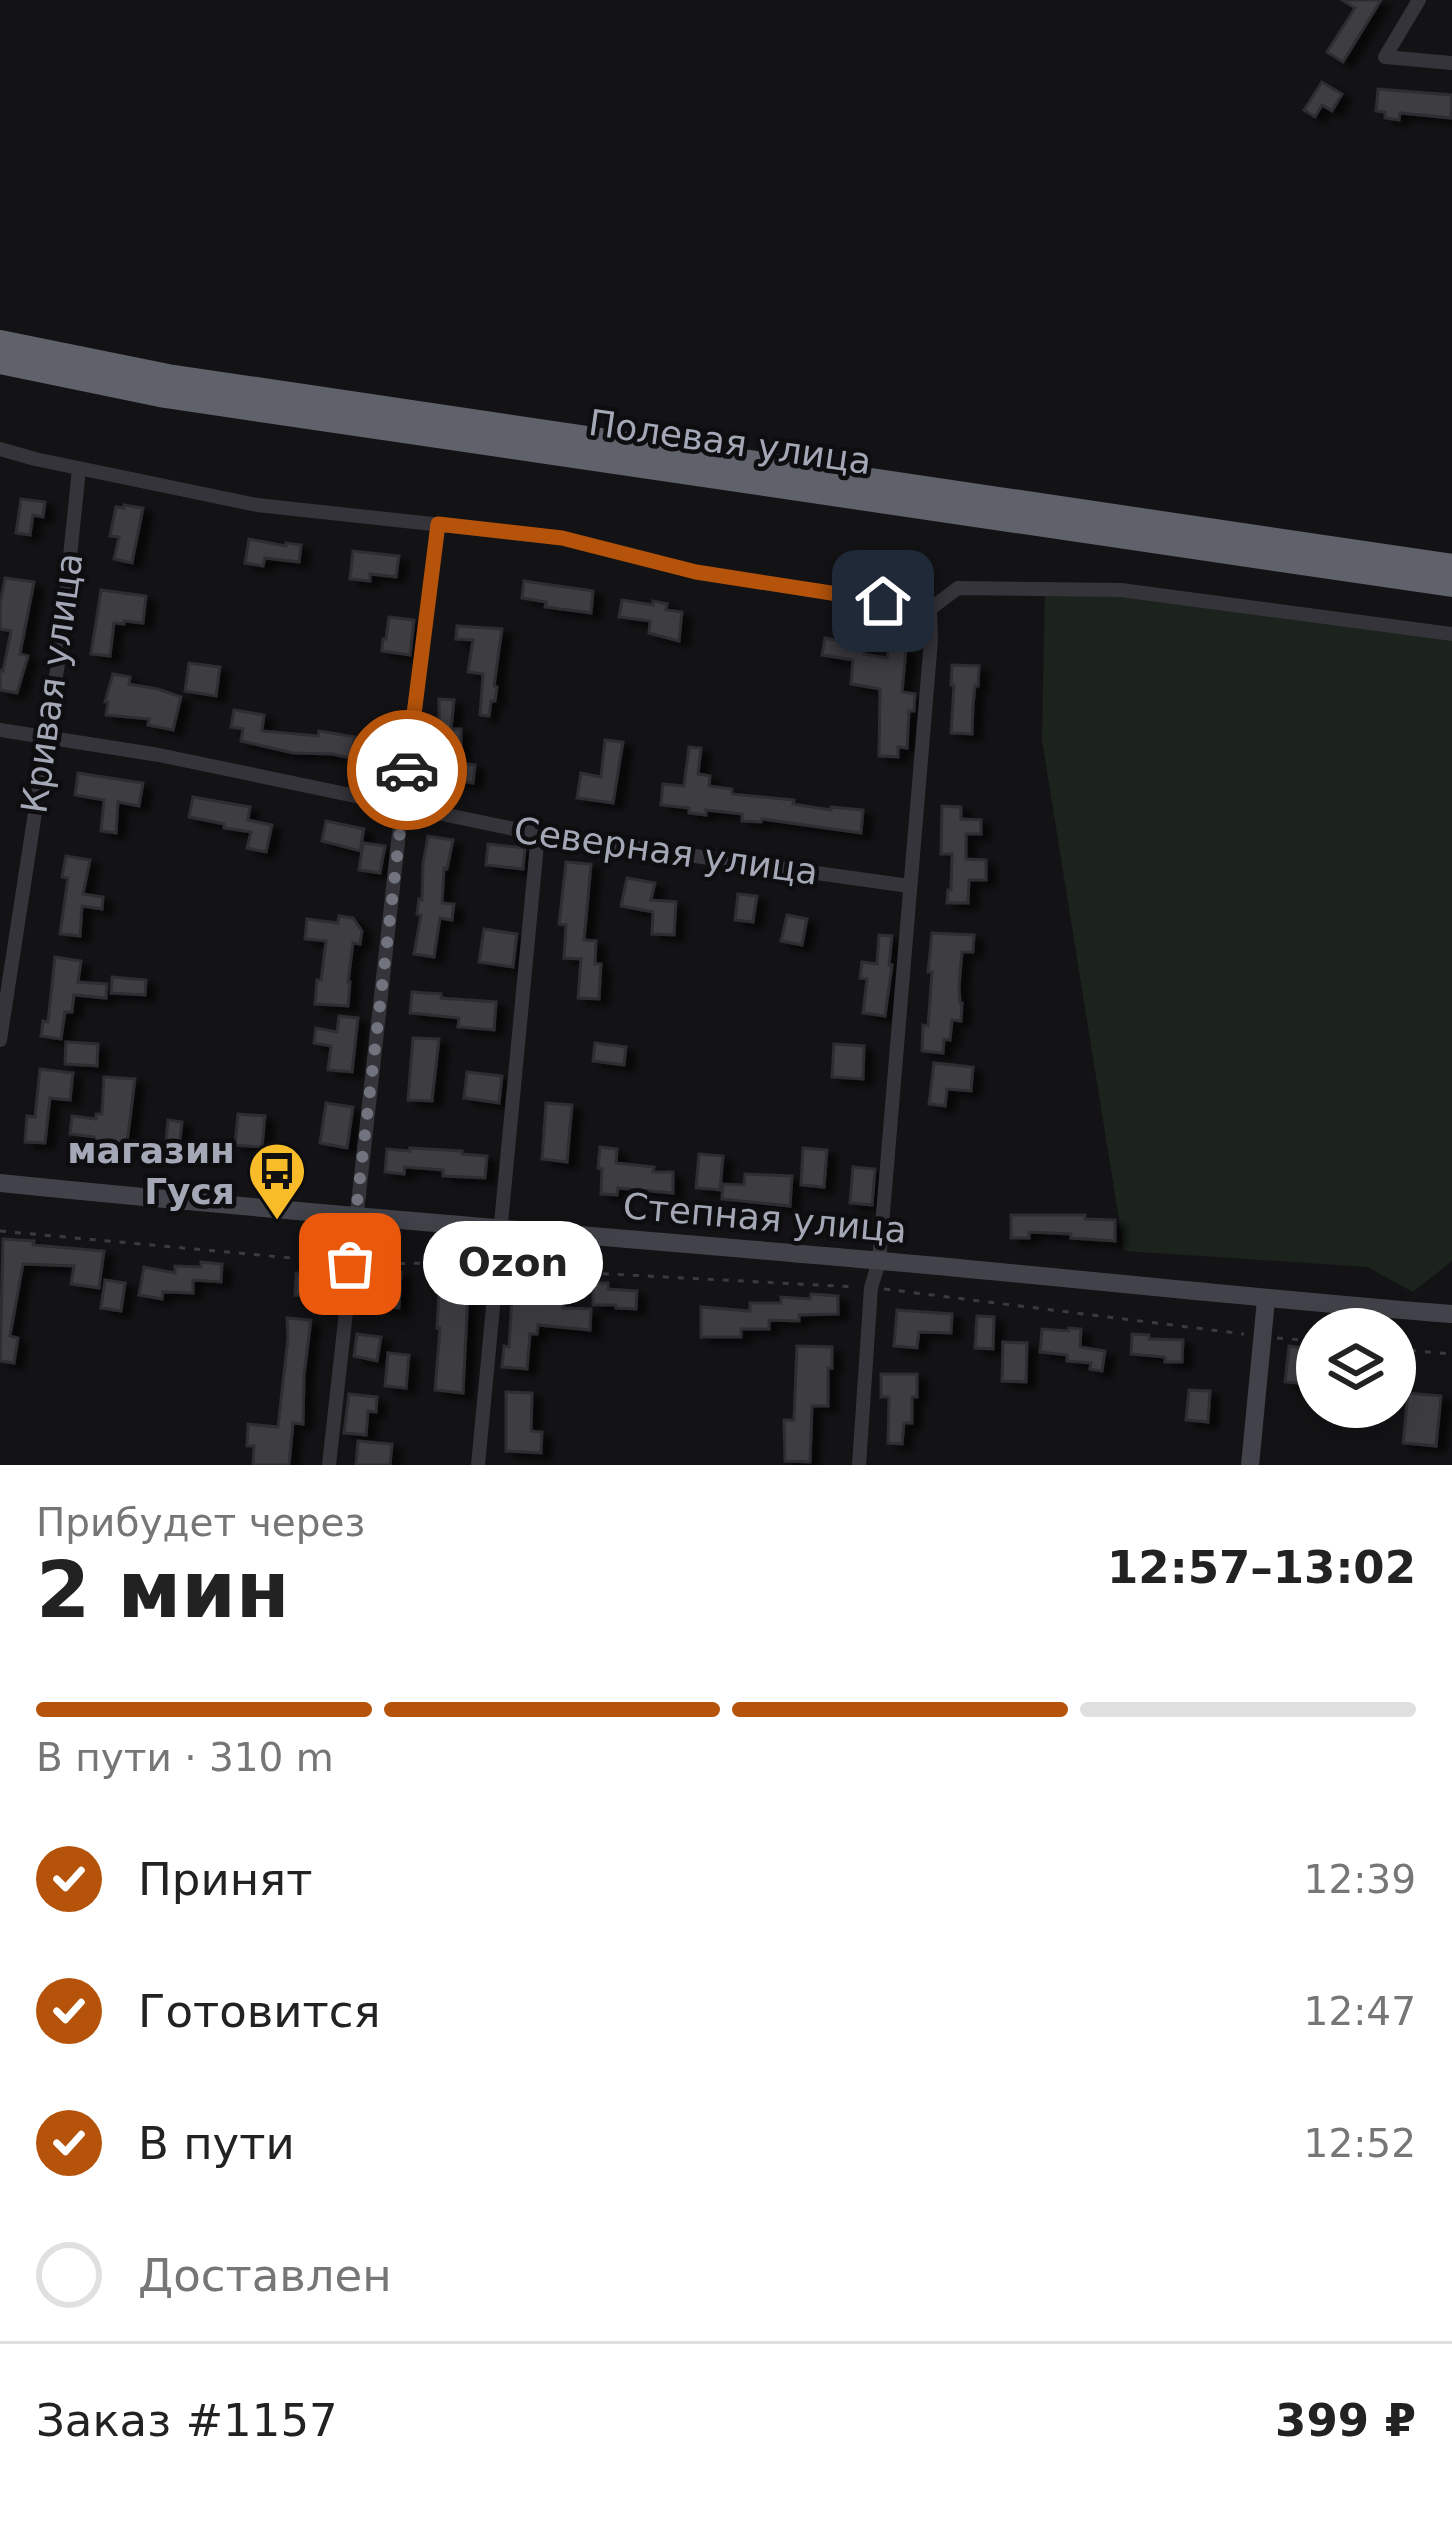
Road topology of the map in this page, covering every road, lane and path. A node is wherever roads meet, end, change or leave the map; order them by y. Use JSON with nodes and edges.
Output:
{"nodes":[{"id":1,"x":1419,"y":0,"type":"edge"},
{"id":2,"x":1452,"y":63,"type":"edge"},
{"id":3,"x":0,"y":342,"type":"edge"},
{"id":4,"x":0,"y":362,"type":"edge"},
{"id":5,"x":0,"y":449,"type":"edge"},
{"id":6,"x":79,"y":469,"type":"junction"},
{"id":7,"x":438,"y":524,"type":"junction"},
{"id":8,"x":1452,"y":566,"type":"edge"},
{"id":9,"x":1452,"y":586,"type":"edge"},
{"id":10,"x":930,"y":609,"type":"junction"},
{"id":11,"x":1452,"y":634,"type":"edge"},
{"id":12,"x":0,"y":730,"type":"edge"},
{"id":13,"x":46,"y":739,"type":"junction"},
{"id":14,"x":402,"y":806,"type":"junction"},
{"id":15,"x":538,"y":834,"type":"junction"},
{"id":16,"x":909,"y":886,"type":"junction"},
{"id":17,"x":0,"y":1040,"type":"edge"},
{"id":18,"x":0,"y":1183,"type":"edge"},
{"id":19,"x":355,"y":1218,"type":"junction"},
{"id":20,"x":502,"y":1228,"type":"junction"},
{"id":21,"x":0,"y":1231,"type":"edge"},
{"id":22,"x":879,"y":1261,"type":"junction"},
{"id":23,"x":350,"y":1264,"type":"junction"},
{"id":24,"x":499,"y":1268,"type":"junction"},
{"id":25,"x":871,"y":1288,"type":"junction"},
{"id":26,"x":1266,"y":1300,"type":"junction"},
{"id":27,"x":1452,"y":1314,"type":"edge"},
{"id":28,"x":1263,"y":1336,"type":"junction"},
{"id":29,"x":1296,"y":1340,"type":"edge"},
{"id":30,"x":1416,"y":1351,"type":"edge"},
{"id":31,"x":1452,"y":1354,"type":"edge"},
{"id":32,"x":329,"y":1465,"type":"edge"},
{"id":33,"x":478,"y":1465,"type":"edge"},
{"id":34,"x":859,"y":1465,"type":"edge"},
{"id":35,"x":1250,"y":1465,"type":"edge"}],
"edges":[{"from":1,"to":2,"type":"street"},
{"from":3,"to":8,"type":"highway","name":"Полевая улица"},
{"from":4,"to":9,"type":"highway","name":"Полевая улица"},
{"from":5,"to":6,"type":"street"},
{"from":6,"to":7,"type":"street"},
{"from":6,"to":13,"type":"street","name":"Кривая улица"},
{"from":7,"to":10,"type":"street"},
{"from":7,"to":14,"type":"street"},
{"from":10,"to":11,"type":"street"},
{"from":10,"to":16,"type":"street"},
{"from":12,"to":13,"type":"street","name":"Северная улица"},
{"from":13,"to":14,"type":"street","name":"Северная улица"},
{"from":13,"to":17,"type":"street","name":"Кривая улица"},
{"from":14,"to":15,"type":"street","name":"Северная улица"},
{"from":14,"to":19,"type":"street"},
{"from":15,"to":16,"type":"street","name":"Северная улица"},
{"from":15,"to":20,"type":"street"},
{"from":16,"to":22,"type":"street"},
{"from":18,"to":19,"type":"main road","name":"Степная улица"},
{"from":19,"to":20,"type":"main road","name":"Степная улица"},
{"from":19,"to":23,"type":"street"},
{"from":20,"to":22,"type":"main road","name":"Степная улица"},
{"from":20,"to":24,"type":"street"},
{"from":21,"to":23,"type":"path"},
{"from":22,"to":25,"type":"street"},
{"from":22,"to":26,"type":"main road","name":"Степная улица"},
{"from":23,"to":24,"type":"path"},
{"from":23,"to":32,"type":"street"},
{"from":24,"to":25,"type":"path"},
{"from":24,"to":33,"type":"street"},
{"from":25,"to":28,"type":"path"},
{"from":25,"to":34,"type":"street"},
{"from":26,"to":27,"type":"main road","name":"Степная улица"},
{"from":26,"to":28,"type":"main road"},
{"from":28,"to":29,"type":"path"},
{"from":28,"to":35,"type":"main road"},
{"from":30,"to":31,"type":"path"}]}
